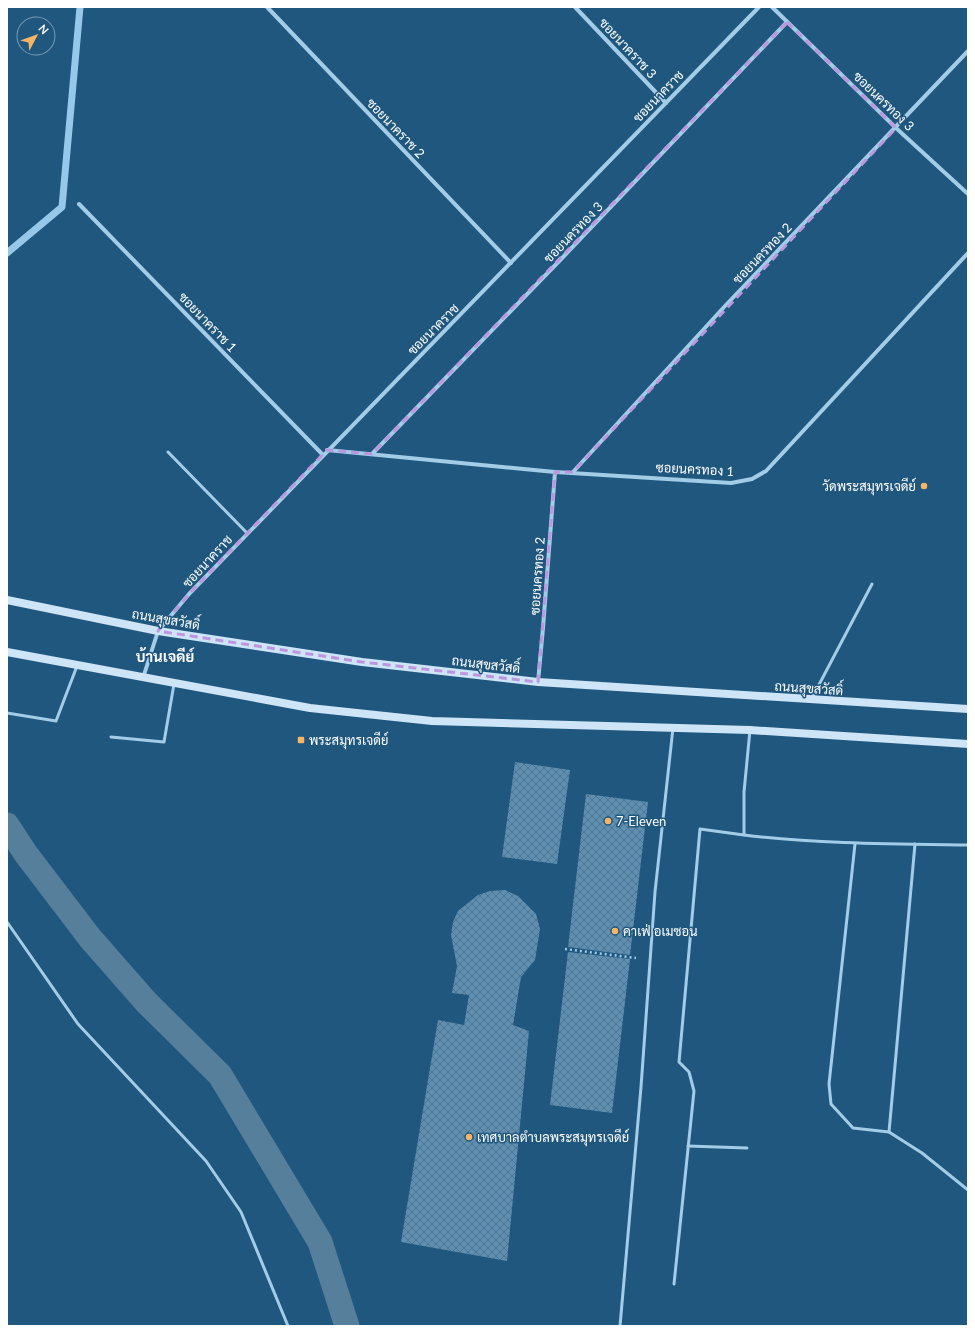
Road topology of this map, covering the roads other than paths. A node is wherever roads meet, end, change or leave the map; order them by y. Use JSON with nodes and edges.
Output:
{"nodes":[{"id":1,"x":267,"y":7,"type":"edge"},
{"id":2,"x":575,"y":7,"type":"edge"},
{"id":3,"x":759,"y":7,"type":"edge"},
{"id":4,"x":772,"y":7,"type":"edge"},
{"id":5,"x":787,"y":22,"type":"junction"},
{"id":6,"x":968,"y":51,"type":"edge"},
{"id":7,"x":666,"y":103,"type":"junction"},
{"id":8,"x":896,"y":128,"type":"junction"},
{"id":9,"x":968,"y":194,"type":"edge"},
{"id":10,"x":79,"y":204,"type":"dead end"},
{"id":11,"x":968,"y":253,"type":"edge"},
{"id":12,"x":511,"y":263,"type":"junction"},
{"id":13,"x":327,"y":450,"type":"junction"},
{"id":14,"x":168,"y":452,"type":"dead end"},
{"id":15,"x":323,"y":454,"type":"junction"},
{"id":16,"x":372,"y":454,"type":"junction"},
{"id":17,"x":555,"y":472,"type":"junction"},
{"id":18,"x":573,"y":472,"type":"junction"},
{"id":19,"x":247,"y":533,"type":"junction"},
{"id":20,"x":872,"y":584,"type":"dead end"},
{"id":21,"x":7,"y":600,"type":"edge"},
{"id":22,"x":158,"y":631,"type":"junction"},
{"id":23,"x":7,"y":652,"type":"edge"},
{"id":24,"x":77,"y":666,"type":"junction"},
{"id":25,"x":143,"y":678,"type":"junction"},
{"id":26,"x":538,"y":682,"type":"junction"},
{"id":27,"x":174,"y":684,"type":"junction"},
{"id":28,"x":811,"y":700,"type":"junction"},
{"id":29,"x":968,"y":710,"type":"edge"},
{"id":30,"x":7,"y":713,"type":"edge"},
{"id":31,"x":673,"y":727,"type":"junction"},
{"id":32,"x":750,"y":730,"type":"junction"},
{"id":33,"x":111,"y":737,"type":"dead end"},
{"id":34,"x":968,"y":744,"type":"edge"},
{"id":35,"x":744,"y":835,"type":"junction"},
{"id":36,"x":855,"y":844,"type":"junction"},
{"id":37,"x":915,"y":844,"type":"junction"},
{"id":38,"x":968,"y":845,"type":"edge"},
{"id":39,"x":7,"y":922,"type":"edge"},
{"id":40,"x":889,"y":1132,"type":"junction"},
{"id":41,"x":688,"y":1146,"type":"junction"},
{"id":42,"x":747,"y":1148,"type":"dead end"},
{"id":43,"x":968,"y":1190,"type":"edge"},
{"id":44,"x":674,"y":1284,"type":"dead end"},
{"id":45,"x":288,"y":1326,"type":"edge"},
{"id":46,"x":620,"y":1326,"type":"edge"}],
"edges":[{"from":1,"to":12,"type":"street","name":"ซอยนาคราช 2"},
{"from":2,"to":7,"type":"street","name":"ซอยนาคราช 3"},
{"from":3,"to":7,"type":"street","name":"ซอยนาคราช"},
{"from":4,"to":5,"type":"street","name":"ซอยนครทอง 3"},
{"from":5,"to":8,"type":"street","name":"ซอยนครทอง 3"},
{"from":5,"to":16,"type":"street","name":"ซอยนครทอง 3"},
{"from":6,"to":8,"type":"street","name":"ซอยนครทอง 2"},
{"from":7,"to":12,"type":"street","name":"ซอยนาคราช"},
{"from":8,"to":9,"type":"street","name":"ซอยนครทอง 3"},
{"from":8,"to":18,"type":"street","name":"ซอยนครทอง 2"},
{"from":10,"to":15,"type":"street","name":"ซอยนาคราช 1"},
{"from":11,"to":18,"type":"street","name":"ซอยนครทอง 1"},
{"from":12,"to":13,"type":"street","name":"ซอยนาคราช"},
{"from":13,"to":15,"type":"street","name":"ซอยนาคราช"},
{"from":13,"to":16,"type":"street","name":"ซอยนครทอง 1"},
{"from":14,"to":19,"type":"lane"},
{"from":15,"to":19,"type":"street","name":"ซอยนาคราช"},
{"from":16,"to":17,"type":"street","name":"ซอยนครทอง 1"},
{"from":17,"to":18,"type":"street","name":"ซอยนครทอง 1"},
{"from":17,"to":26,"type":"street","name":"ซอยนครทอง 2"},
{"from":19,"to":22,"type":"street","name":"ซอยนาคราช"},
{"from":20,"to":28,"type":"lane"},
{"from":21,"to":22,"type":"main road","name":"ถนนสุขสวัสดิ์"},
{"from":22,"to":25,"type":"street","name":"ซอยนาคราช"},
{"from":22,"to":26,"type":"main road","name":"ถนนสุขสวัสดิ์"},
{"from":23,"to":24,"type":"main road"},
{"from":24,"to":25,"type":"main road"},
{"from":24,"to":30,"type":"lane"},
{"from":25,"to":27,"type":"main road"},
{"from":26,"to":28,"type":"main road","name":"ถนนสุขสวัสดิ์"},
{"from":27,"to":31,"type":"main road"},
{"from":27,"to":33,"type":"lane"},
{"from":28,"to":29,"type":"main road","name":"ถนนสุขสวัสดิ์"},
{"from":31,"to":32,"type":"main road"},
{"from":31,"to":46,"type":"lane"},
{"from":32,"to":34,"type":"main road"},
{"from":32,"to":35,"type":"lane"},
{"from":35,"to":36,"type":"lane"},
{"from":35,"to":41,"type":"lane"},
{"from":36,"to":37,"type":"lane"},
{"from":36,"to":40,"type":"lane"},
{"from":37,"to":38,"type":"lane"},
{"from":37,"to":40,"type":"lane"},
{"from":39,"to":45,"type":"lane"},
{"from":40,"to":43,"type":"lane"},
{"from":41,"to":42,"type":"lane"},
{"from":41,"to":44,"type":"lane"}]}
